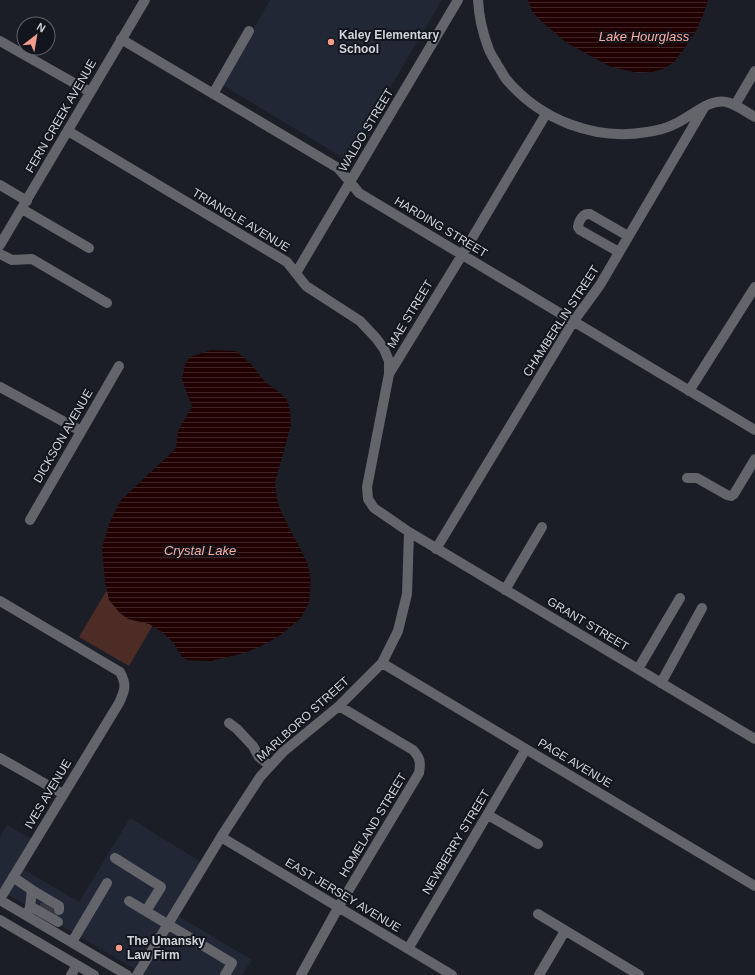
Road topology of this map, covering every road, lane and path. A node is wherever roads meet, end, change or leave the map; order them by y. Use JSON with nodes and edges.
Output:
{"nodes":[{"id":1,"x":145,"y":0,"type":"edge"},
{"id":2,"x":458,"y":0,"type":"edge"},
{"id":3,"x":478,"y":0,"type":"edge"},
{"id":4,"x":249,"y":31,"type":"dead end"},
{"id":5,"x":121,"y":40,"type":"junction"},
{"id":6,"x":0,"y":41,"type":"edge"},
{"id":7,"x":755,"y":71,"type":"edge"},
{"id":8,"x":90,"y":92,"type":"junction"},
{"id":9,"x":213,"y":94,"type":"junction"},
{"id":10,"x":735,"y":105,"type":"junction"},
{"id":11,"x":705,"y":106,"type":"junction"},
{"id":12,"x":546,"y":114,"type":"junction"},
{"id":13,"x":755,"y":117,"type":"edge"},
{"id":14,"x":68,"y":131,"type":"junction"},
{"id":15,"x":350,"y":182,"type":"junction"},
{"id":16,"x":0,"y":185,"type":"edge"},
{"id":17,"x":25,"y":205,"type":"junction"},
{"id":18,"x":628,"y":236,"type":"junction"},
{"id":19,"x":0,"y":245,"type":"edge"},
{"id":20,"x":89,"y":248,"type":"dead end"},
{"id":21,"x":619,"y":252,"type":"junction"},
{"id":22,"x":0,"y":254,"type":"edge"},
{"id":23,"x":462,"y":255,"type":"junction"},
{"id":24,"x":296,"y":273,"type":"junction"},
{"id":25,"x":755,"y":287,"type":"edge"},
{"id":26,"x":107,"y":303,"type":"dead end"},
{"id":27,"x":573,"y":322,"type":"junction"},
{"id":28,"x":119,"y":366,"type":"dead end"},
{"id":29,"x":389,"y":374,"type":"junction"},
{"id":30,"x":0,"y":387,"type":"edge"},
{"id":31,"x":690,"y":391,"type":"junction"},
{"id":32,"x":755,"y":430,"type":"edge"},
{"id":33,"x":81,"y":431,"type":"junction"},
{"id":34,"x":755,"y":459,"type":"edge"},
{"id":35,"x":687,"y":478,"type":"dead end"},
{"id":36,"x":30,"y":520,"type":"dead end"},
{"id":37,"x":542,"y":527,"type":"dead end"},
{"id":38,"x":408,"y":532,"type":"junction"},
{"id":39,"x":436,"y":549,"type":"junction"},
{"id":40,"x":505,"y":590,"type":"junction"},
{"id":41,"x":680,"y":598,"type":"dead end"},
{"id":42,"x":0,"y":602,"type":"edge"},
{"id":43,"x":702,"y":608,"type":"dead end"},
{"id":44,"x":382,"y":663,"type":"junction"},
{"id":45,"x":638,"y":669,"type":"junction"},
{"id":46,"x":661,"y":683,"type":"junction"},
{"id":47,"x":339,"y":706,"type":"junction"},
{"id":48,"x":229,"y":723,"type":"dead end"},
{"id":49,"x":755,"y":739,"type":"edge"},
{"id":50,"x":526,"y":749,"type":"junction"},
{"id":51,"x":0,"y":758,"type":"edge"},
{"id":52,"x":270,"y":766,"type":"junction"},
{"id":53,"x":63,"y":794,"type":"junction"},
{"id":54,"x":488,"y":815,"type":"junction"},
{"id":55,"x":221,"y":837,"type":"junction"},
{"id":56,"x":538,"y":844,"type":"dead end"},
{"id":57,"x":115,"y":858,"type":"dead end"},
{"id":58,"x":13,"y":877,"type":"junction"},
{"id":59,"x":107,"y":883,"type":"dead end"},
{"id":60,"x":755,"y":886,"type":"edge"},
{"id":61,"x":0,"y":899,"type":"edge"},
{"id":62,"x":129,"y":901,"type":"dead end"},
{"id":63,"x":338,"y":908,"type":"junction"},
{"id":64,"x":45,"y":909,"type":"junction"},
{"id":65,"x":146,"y":911,"type":"junction"},
{"id":66,"x":538,"y":914,"type":"dead end"},
{"id":67,"x":0,"y":920,"type":"edge"},
{"id":68,"x":168,"y":924,"type":"junction"},
{"id":69,"x":566,"y":931,"type":"junction"},
{"id":70,"x":72,"y":942,"type":"junction"},
{"id":71,"x":408,"y":949,"type":"junction"},
{"id":72,"x":77,"y":965,"type":"junction"},
{"id":73,"x":71,"y":975,"type":"edge"},
{"id":74,"x":94,"y":975,"type":"edge"},
{"id":75,"x":127,"y":975,"type":"edge"},
{"id":76,"x":137,"y":975,"type":"edge"},
{"id":77,"x":225,"y":975,"type":"edge"},
{"id":78,"x":301,"y":975,"type":"edge"},
{"id":79,"x":452,"y":975,"type":"edge"},
{"id":80,"x":539,"y":975,"type":"edge"},
{"id":81,"x":639,"y":975,"type":"edge"}],
"edges":[{"from":1,"to":5,"type":"street","name":"FERN CREEK AVENUE"},
{"from":2,"to":15,"type":"street","name":"WALDO STREET"},
{"from":3,"to":12,"type":"street"},
{"from":4,"to":9,"type":"street"},
{"from":5,"to":8,"type":"street","name":"FERN CREEK AVENUE"},
{"from":5,"to":9,"type":"street","name":"HARDING STREET"},
{"from":6,"to":8,"type":"street"},
{"from":7,"to":10,"type":"street"},
{"from":8,"to":14,"type":"street","name":"FERN CREEK AVENUE"},
{"from":9,"to":15,"type":"street","name":"HARDING STREET"},
{"from":10,"to":11,"type":"street"},
{"from":10,"to":13,"type":"street"},
{"from":11,"to":12,"type":"street"},
{"from":11,"to":18,"type":"street","name":"CHAMBERLIN STREET"},
{"from":12,"to":23,"type":"street","name":"MAE STREET"},
{"from":14,"to":17,"type":"street","name":"FERN CREEK AVENUE"},
{"from":14,"to":24,"type":"street","name":"TRIANGLE AVENUE"},
{"from":15,"to":23,"type":"street","name":"HARDING STREET"},
{"from":15,"to":24,"type":"street","name":"WALDO STREET"},
{"from":16,"to":17,"type":"street"},
{"from":17,"to":19,"type":"street","name":"FERN CREEK AVENUE"},
{"from":17,"to":20,"type":"street"},
{"from":18,"to":21,"type":"street","name":"CHAMBERLIN STREET"},
{"from":18,"to":21,"type":"street"},
{"from":21,"to":27,"type":"street","name":"CHAMBERLIN STREET"},
{"from":22,"to":26,"type":"street"},
{"from":23,"to":27,"type":"street","name":"HARDING STREET"},
{"from":23,"to":29,"type":"street","name":"MAE STREET"},
{"from":24,"to":29,"type":"street","name":"TRIANGLE AVENUE"},
{"from":25,"to":31,"type":"street"},
{"from":27,"to":31,"type":"street","name":"HARDING STREET"},
{"from":27,"to":39,"type":"street","name":"CHAMBERLIN STREET"},
{"from":28,"to":33,"type":"street","name":"DICKSON AVENUE"},
{"from":29,"to":38,"type":"street","name":"MAE STREET"},
{"from":30,"to":33,"type":"street"},
{"from":31,"to":32,"type":"street","name":"HARDING STREET"},
{"from":33,"to":36,"type":"street","name":"DICKSON AVENUE"},
{"from":34,"to":35,"type":"street"},
{"from":37,"to":40,"type":"street"},
{"from":38,"to":39,"type":"street","name":"GRANT STREET"},
{"from":38,"to":44,"type":"street","name":"MARLBORO STREET"},
{"from":39,"to":40,"type":"street","name":"GRANT STREET"},
{"from":40,"to":45,"type":"street","name":"GRANT STREET"},
{"from":41,"to":45,"type":"street"},
{"from":42,"to":53,"type":"street","name":"IVES AVENUE"},
{"from":43,"to":46,"type":"street"},
{"from":44,"to":47,"type":"street","name":"MARLBORO STREET"},
{"from":44,"to":50,"type":"street","name":"PAGE AVENUE"},
{"from":45,"to":46,"type":"street","name":"GRANT STREET"},
{"from":46,"to":49,"type":"street","name":"GRANT STREET"},
{"from":47,"to":52,"type":"street","name":"MARLBORO STREET"},
{"from":47,"to":63,"type":"street","name":"HOMELAND STREET"},
{"from":48,"to":52,"type":"street"},
{"from":50,"to":54,"type":"street","name":"NEWBERRY STREET"},
{"from":50,"to":60,"type":"street","name":"PAGE AVENUE"},
{"from":51,"to":53,"type":"street"},
{"from":52,"to":55,"type":"street","name":"MARLBORO STREET"},
{"from":53,"to":58,"type":"street","name":"IVES AVENUE"},
{"from":54,"to":56,"type":"street"},
{"from":54,"to":71,"type":"street","name":"NEWBERRY STREET"},
{"from":55,"to":63,"type":"street","name":"EAST JERSEY AVENUE"},
{"from":55,"to":68,"type":"street","name":"MARLBORO STREET"},
{"from":57,"to":65,"type":"street"},
{"from":58,"to":61,"type":"street","name":"IVES AVENUE"},
{"from":58,"to":64,"type":"street"},
{"from":59,"to":70,"type":"street"},
{"from":61,"to":64,"type":"street"},
{"from":62,"to":65,"type":"street"},
{"from":63,"to":71,"type":"street","name":"EAST JERSEY AVENUE"},
{"from":63,"to":78,"type":"street","name":"HOMELAND STREET"},
{"from":64,"to":70,"type":"street"},
{"from":65,"to":68,"type":"street"},
{"from":66,"to":69,"type":"street"},
{"from":67,"to":72,"type":"street"},
{"from":68,"to":76,"type":"street","name":"MARLBORO STREET"},
{"from":68,"to":77,"type":"street"},
{"from":69,"to":80,"type":"street"},
{"from":69,"to":81,"type":"street"},
{"from":70,"to":75,"type":"street"},
{"from":71,"to":79,"type":"street","name":"EAST JERSEY AVENUE"},
{"from":72,"to":73,"type":"street"},
{"from":72,"to":74,"type":"street"}]}
